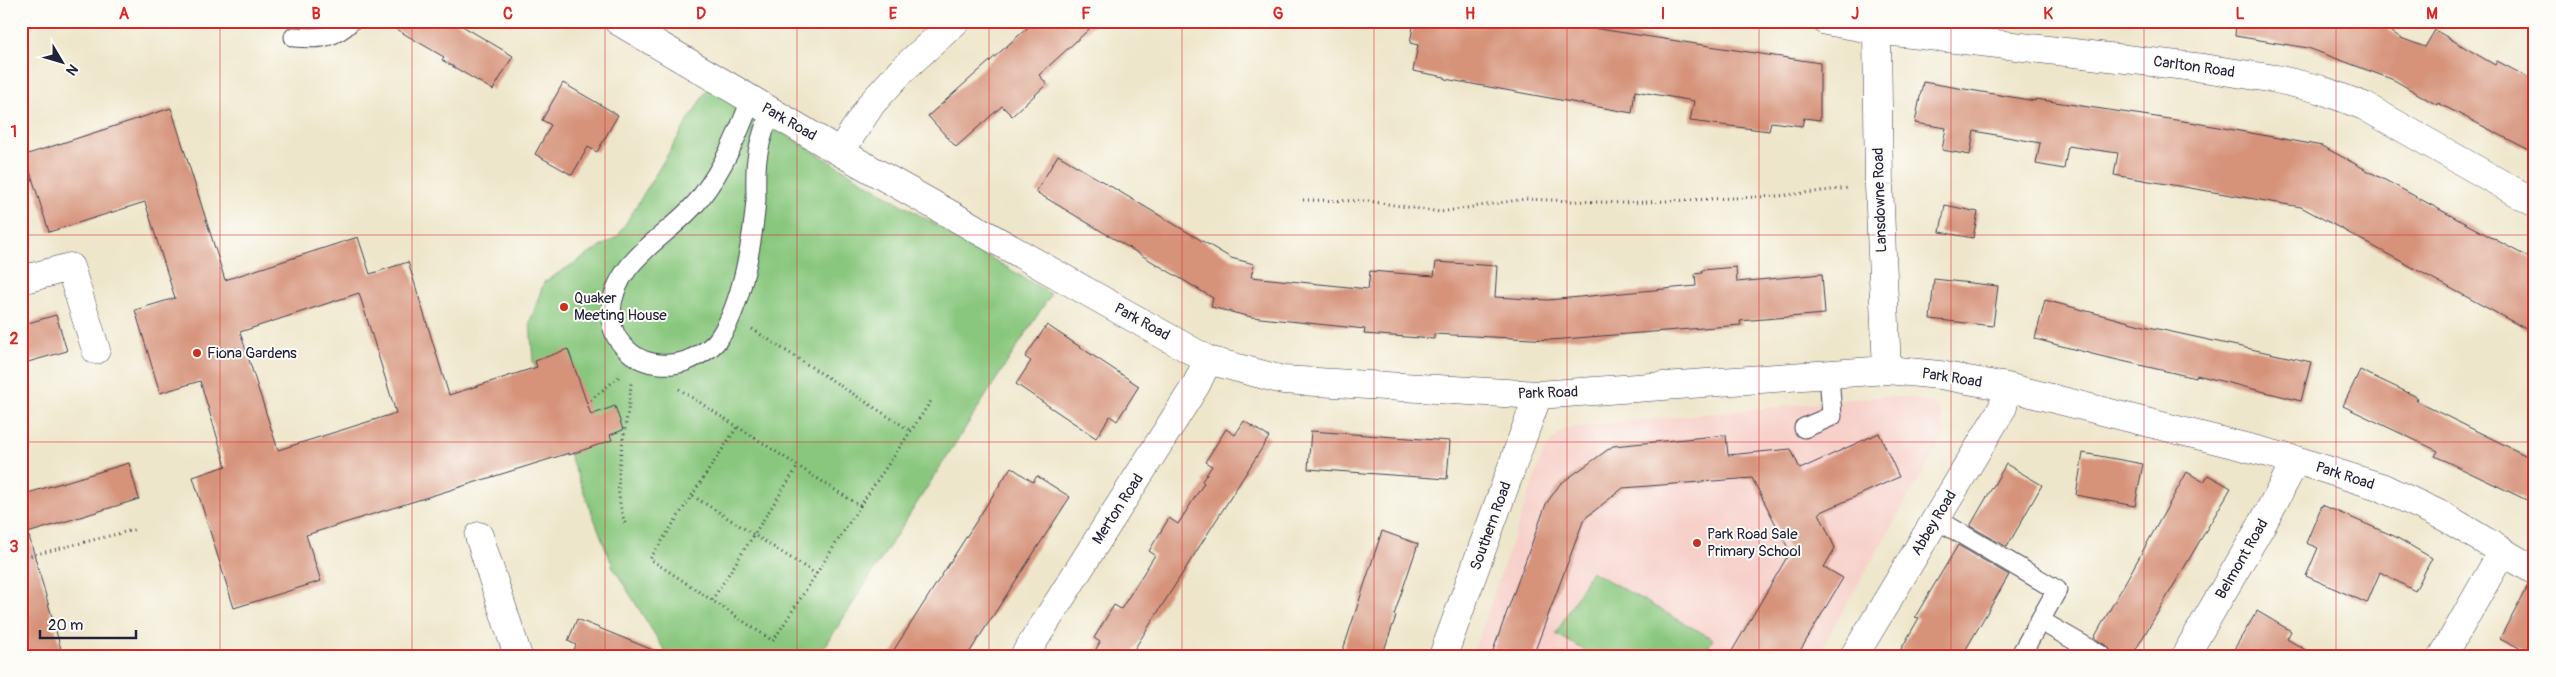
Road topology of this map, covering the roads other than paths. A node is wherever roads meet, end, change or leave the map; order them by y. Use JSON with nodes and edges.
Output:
{"nodes":[{"id":1,"x":351,"y":21,"type":"edge"},
{"id":2,"x":618,"y":21,"type":"edge"},
{"id":3,"x":956,"y":21,"type":"edge"},
{"id":4,"x":1826,"y":21,"type":"edge"},
{"id":5,"x":1863,"y":26,"type":"edge"},
{"id":6,"x":294,"y":38,"type":"dead end"},
{"id":7,"x":761,"y":106,"type":"junction"},
{"id":8,"x":840,"y":152,"type":"junction"},
{"id":9,"x":2535,"y":203,"type":"edge"},
{"id":10,"x":21,"y":280,"type":"edge"},
{"id":11,"x":96,"y":350,"type":"dead end"},
{"id":12,"x":1208,"y":360,"type":"junction"},
{"id":13,"x":1887,"y":370,"type":"junction"},
{"id":14,"x":1829,"y":374,"type":"junction"},
{"id":15,"x":2007,"y":387,"type":"junction"},
{"id":16,"x":1538,"y":395,"type":"junction"},
{"id":17,"x":1804,"y":428,"type":"dead end"},
{"id":18,"x":2296,"y":460,"type":"junction"},
{"id":19,"x":1936,"y":519,"type":"junction"},
{"id":20,"x":479,"y":536,"type":"dead end"},
{"id":21,"x":2502,"y":552,"type":"junction"},
{"id":22,"x":2535,"y":571,"type":"edge"},
{"id":23,"x":2041,"y":621,"type":"junction"},
{"id":24,"x":518,"y":656,"type":"edge"},
{"id":25,"x":1024,"y":656,"type":"edge"},
{"id":26,"x":1444,"y":656,"type":"edge"},
{"id":27,"x":1854,"y":656,"type":"edge"},
{"id":28,"x":2020,"y":656,"type":"edge"},
{"id":29,"x":2102,"y":656,"type":"edge"},
{"id":30,"x":2185,"y":656,"type":"edge"},
{"id":31,"x":2443,"y":656,"type":"edge"}],
"edges":[{"from":1,"to":6,"type":"lane"},
{"from":2,"to":7,"type":"street","name":"Park Road"},
{"from":3,"to":8,"type":"street"},
{"from":4,"to":5,"type":"street","name":"Carlton Road"},
{"from":5,"to":9,"type":"street","name":"Carlton Road"},
{"from":5,"to":13,"type":"street","name":"Lansdowne Road"},
{"from":7,"to":7,"type":"lane"},
{"from":7,"to":8,"type":"street","name":"Park Road"},
{"from":8,"to":12,"type":"street","name":"Park Road"},
{"from":10,"to":11,"type":"street"},
{"from":12,"to":16,"type":"street","name":"Park Road"},
{"from":12,"to":25,"type":"street","name":"Merton Road"},
{"from":13,"to":14,"type":"street","name":"Park Road"},
{"from":13,"to":15,"type":"street","name":"Park Road"},
{"from":14,"to":16,"type":"street","name":"Park Road"},
{"from":14,"to":17,"type":"lane"},
{"from":15,"to":18,"type":"street","name":"Park Road"},
{"from":15,"to":19,"type":"street","name":"Abbey Road"},
{"from":16,"to":26,"type":"street","name":"Southern Road"},
{"from":18,"to":21,"type":"street","name":"Park Road"},
{"from":18,"to":30,"type":"street","name":"Belmont Road"},
{"from":19,"to":23,"type":"lane"},
{"from":19,"to":27,"type":"street","name":"Abbey Road"},
{"from":20,"to":24,"type":"street"},
{"from":21,"to":22,"type":"street","name":"Park Road"},
{"from":21,"to":31,"type":"street"},
{"from":23,"to":28,"type":"lane"},
{"from":23,"to":29,"type":"lane"}]}
